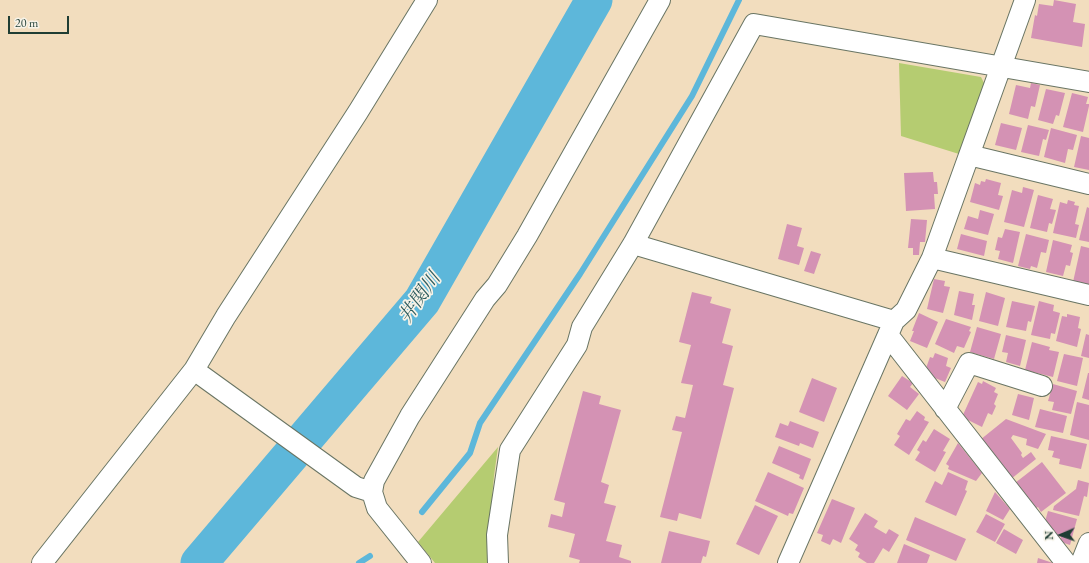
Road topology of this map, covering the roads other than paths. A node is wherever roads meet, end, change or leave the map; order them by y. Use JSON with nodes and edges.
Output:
{"nodes":[{"id":1,"x":427,"y":0,"type":"edge"},
{"id":2,"x":660,"y":0,"type":"edge"},
{"id":3,"x":1025,"y":0,"type":"edge"},
{"id":4,"x":1002,"y":66,"type":"junction"},
{"id":5,"x":1089,"y":82,"type":"edge"},
{"id":6,"x":969,"y":155,"type":"junction"},
{"id":7,"x":1089,"y":184,"type":"edge"},
{"id":8,"x":633,"y":244,"type":"junction"},
{"id":9,"x":932,"y":258,"type":"junction"},
{"id":10,"x":1089,"y":295,"type":"edge"},
{"id":11,"x":891,"y":328,"type":"junction"},
{"id":12,"x":197,"y":372,"type":"junction"},
{"id":13,"x":1042,"y":386,"type":"dead end"},
{"id":14,"x":945,"y":409,"type":"junction"},
{"id":15,"x":364,"y":490,"type":"junction"},
{"id":16,"x":1089,"y":543,"type":"edge"},
{"id":17,"x":42,"y":563,"type":"edge"},
{"id":18,"x":421,"y":563,"type":"edge"},
{"id":19,"x":498,"y":563,"type":"edge"},
{"id":20,"x":788,"y":563,"type":"edge"},
{"id":21,"x":1066,"y":563,"type":"edge"},
{"id":22,"x":1081,"y":563,"type":"edge"}],
"edges":[{"from":1,"to":12,"type":"street"},
{"from":2,"to":15,"type":"street"},
{"from":3,"to":4,"type":"street"},
{"from":4,"to":5,"type":"street"},
{"from":4,"to":6,"type":"street"},
{"from":4,"to":8,"type":"street"},
{"from":6,"to":7,"type":"street"},
{"from":6,"to":9,"type":"street"},
{"from":8,"to":11,"type":"street"},
{"from":8,"to":19,"type":"street"},
{"from":9,"to":10,"type":"street"},
{"from":9,"to":11,"type":"street"},
{"from":11,"to":14,"type":"street"},
{"from":11,"to":20,"type":"street"},
{"from":12,"to":15,"type":"street"},
{"from":12,"to":17,"type":"street"},
{"from":13,"to":14,"type":"street"},
{"from":14,"to":21,"type":"street"},
{"from":15,"to":18,"type":"street"},
{"from":16,"to":22,"type":"street"}]}
